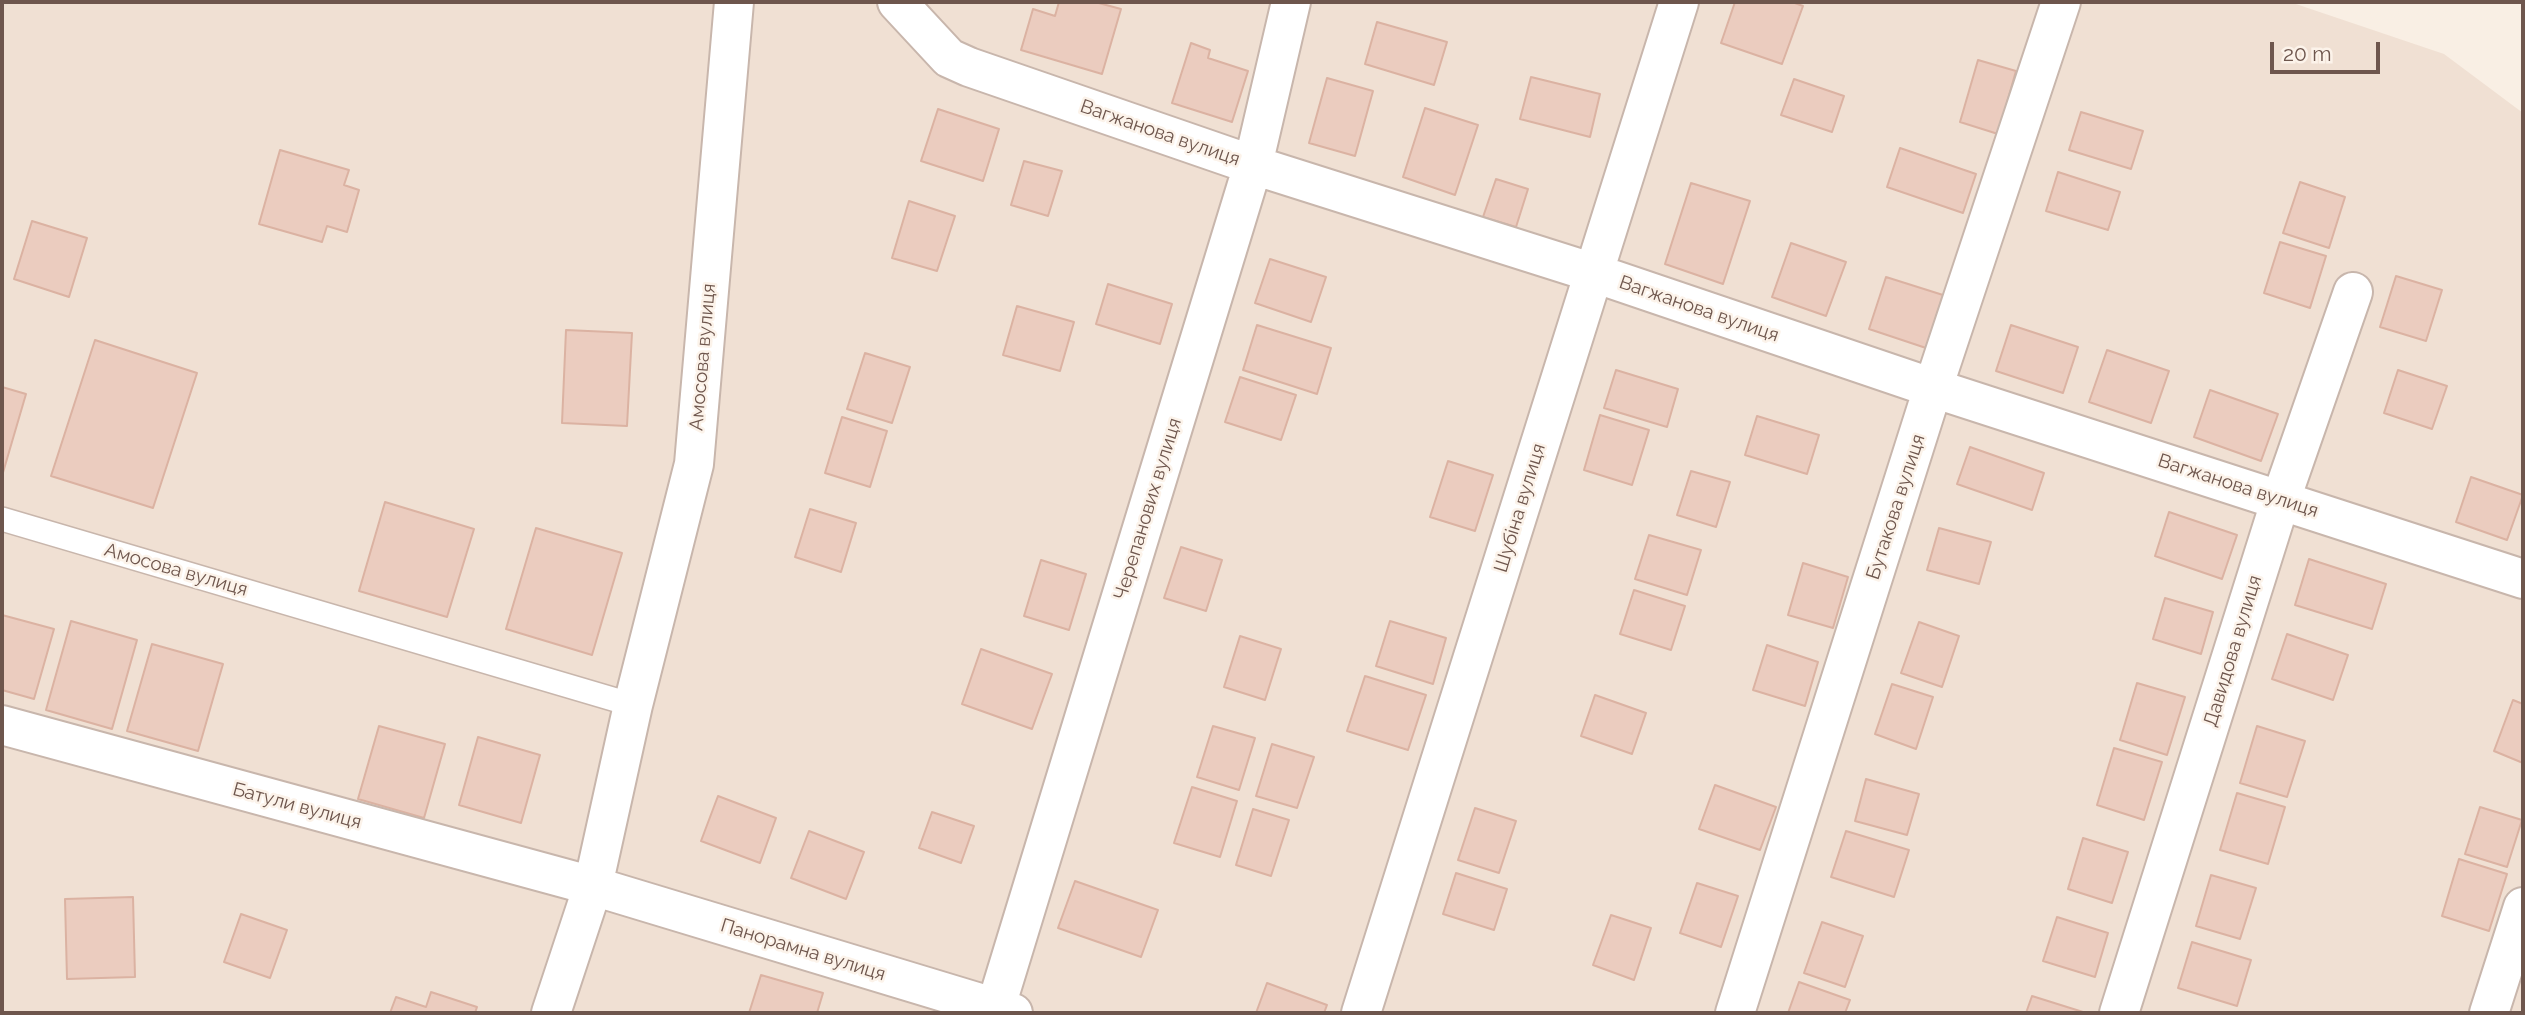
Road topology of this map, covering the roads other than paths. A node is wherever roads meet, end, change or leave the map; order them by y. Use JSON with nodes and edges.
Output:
{"nodes":[{"id":1,"x":734,"y":2,"type":"edge"},
{"id":2,"x":897,"y":2,"type":"edge"},
{"id":3,"x":1291,"y":2,"type":"edge"},
{"id":4,"x":1679,"y":2,"type":"edge"},
{"id":5,"x":2061,"y":2,"type":"edge"},
{"id":6,"x":1253,"y":165,"type":"junction"},
{"id":7,"x":1594,"y":273,"type":"junction"},
{"id":8,"x":2353,"y":292,"type":"dead end"},
{"id":9,"x":1933,"y":388,"type":"junction"},
{"id":10,"x":2281,"y":499,"type":"junction"},
{"id":11,"x":2,"y":519,"type":"edge"},
{"id":12,"x":2523,"y":579,"type":"edge"},
{"id":13,"x":633,"y":705,"type":"junction"},
{"id":14,"x":2,"y":725,"type":"edge"},
{"id":15,"x":593,"y":886,"type":"junction"},
{"id":16,"x":2523,"y":907,"type":"edge"},
{"id":17,"x":1001,"y":1012,"type":"edge"},
{"id":18,"x":551,"y":1013,"type":"edge"},
{"id":19,"x":1361,"y":1013,"type":"edge"},
{"id":20,"x":1735,"y":1013,"type":"edge"},
{"id":21,"x":2119,"y":1013,"type":"edge"},
{"id":22,"x":2489,"y":1013,"type":"edge"}],
"edges":[{"from":1,"to":13,"type":"street","name":"Амосова вулиця"},
{"from":2,"to":6,"type":"street","name":"Вагжанова вулиця"},
{"from":3,"to":6,"type":"street","name":"Черепанових вулиця"},
{"from":4,"to":7,"type":"street","name":"Шубіна вулиця"},
{"from":5,"to":9,"type":"street","name":"Бутакова вулиця"},
{"from":6,"to":7,"type":"street","name":"Вагжанова вулиця"},
{"from":6,"to":17,"type":"street","name":"Черепанових вулиця"},
{"from":7,"to":9,"type":"street","name":"Вагжанова вулиця"},
{"from":7,"to":19,"type":"street","name":"Шубіна вулиця"},
{"from":8,"to":10,"type":"street","name":"Давидова вулиця"},
{"from":9,"to":10,"type":"street","name":"Вагжанова вулиця"},
{"from":9,"to":20,"type":"street","name":"Бутакова вулиця"},
{"from":10,"to":12,"type":"street","name":"Вагжанова вулиця"},
{"from":10,"to":21,"type":"street","name":"Давидова вулиця"},
{"from":11,"to":13,"type":"lane","name":"Амосова вулиця"},
{"from":13,"to":15,"type":"street","name":"Амосова вулиця"},
{"from":14,"to":15,"type":"street","name":"Батули вулиця"},
{"from":15,"to":17,"type":"street","name":"Панорамна вулиця"},
{"from":15,"to":18,"type":"street","name":"Амосова вулиця"},
{"from":16,"to":22,"type":"street"}]}
